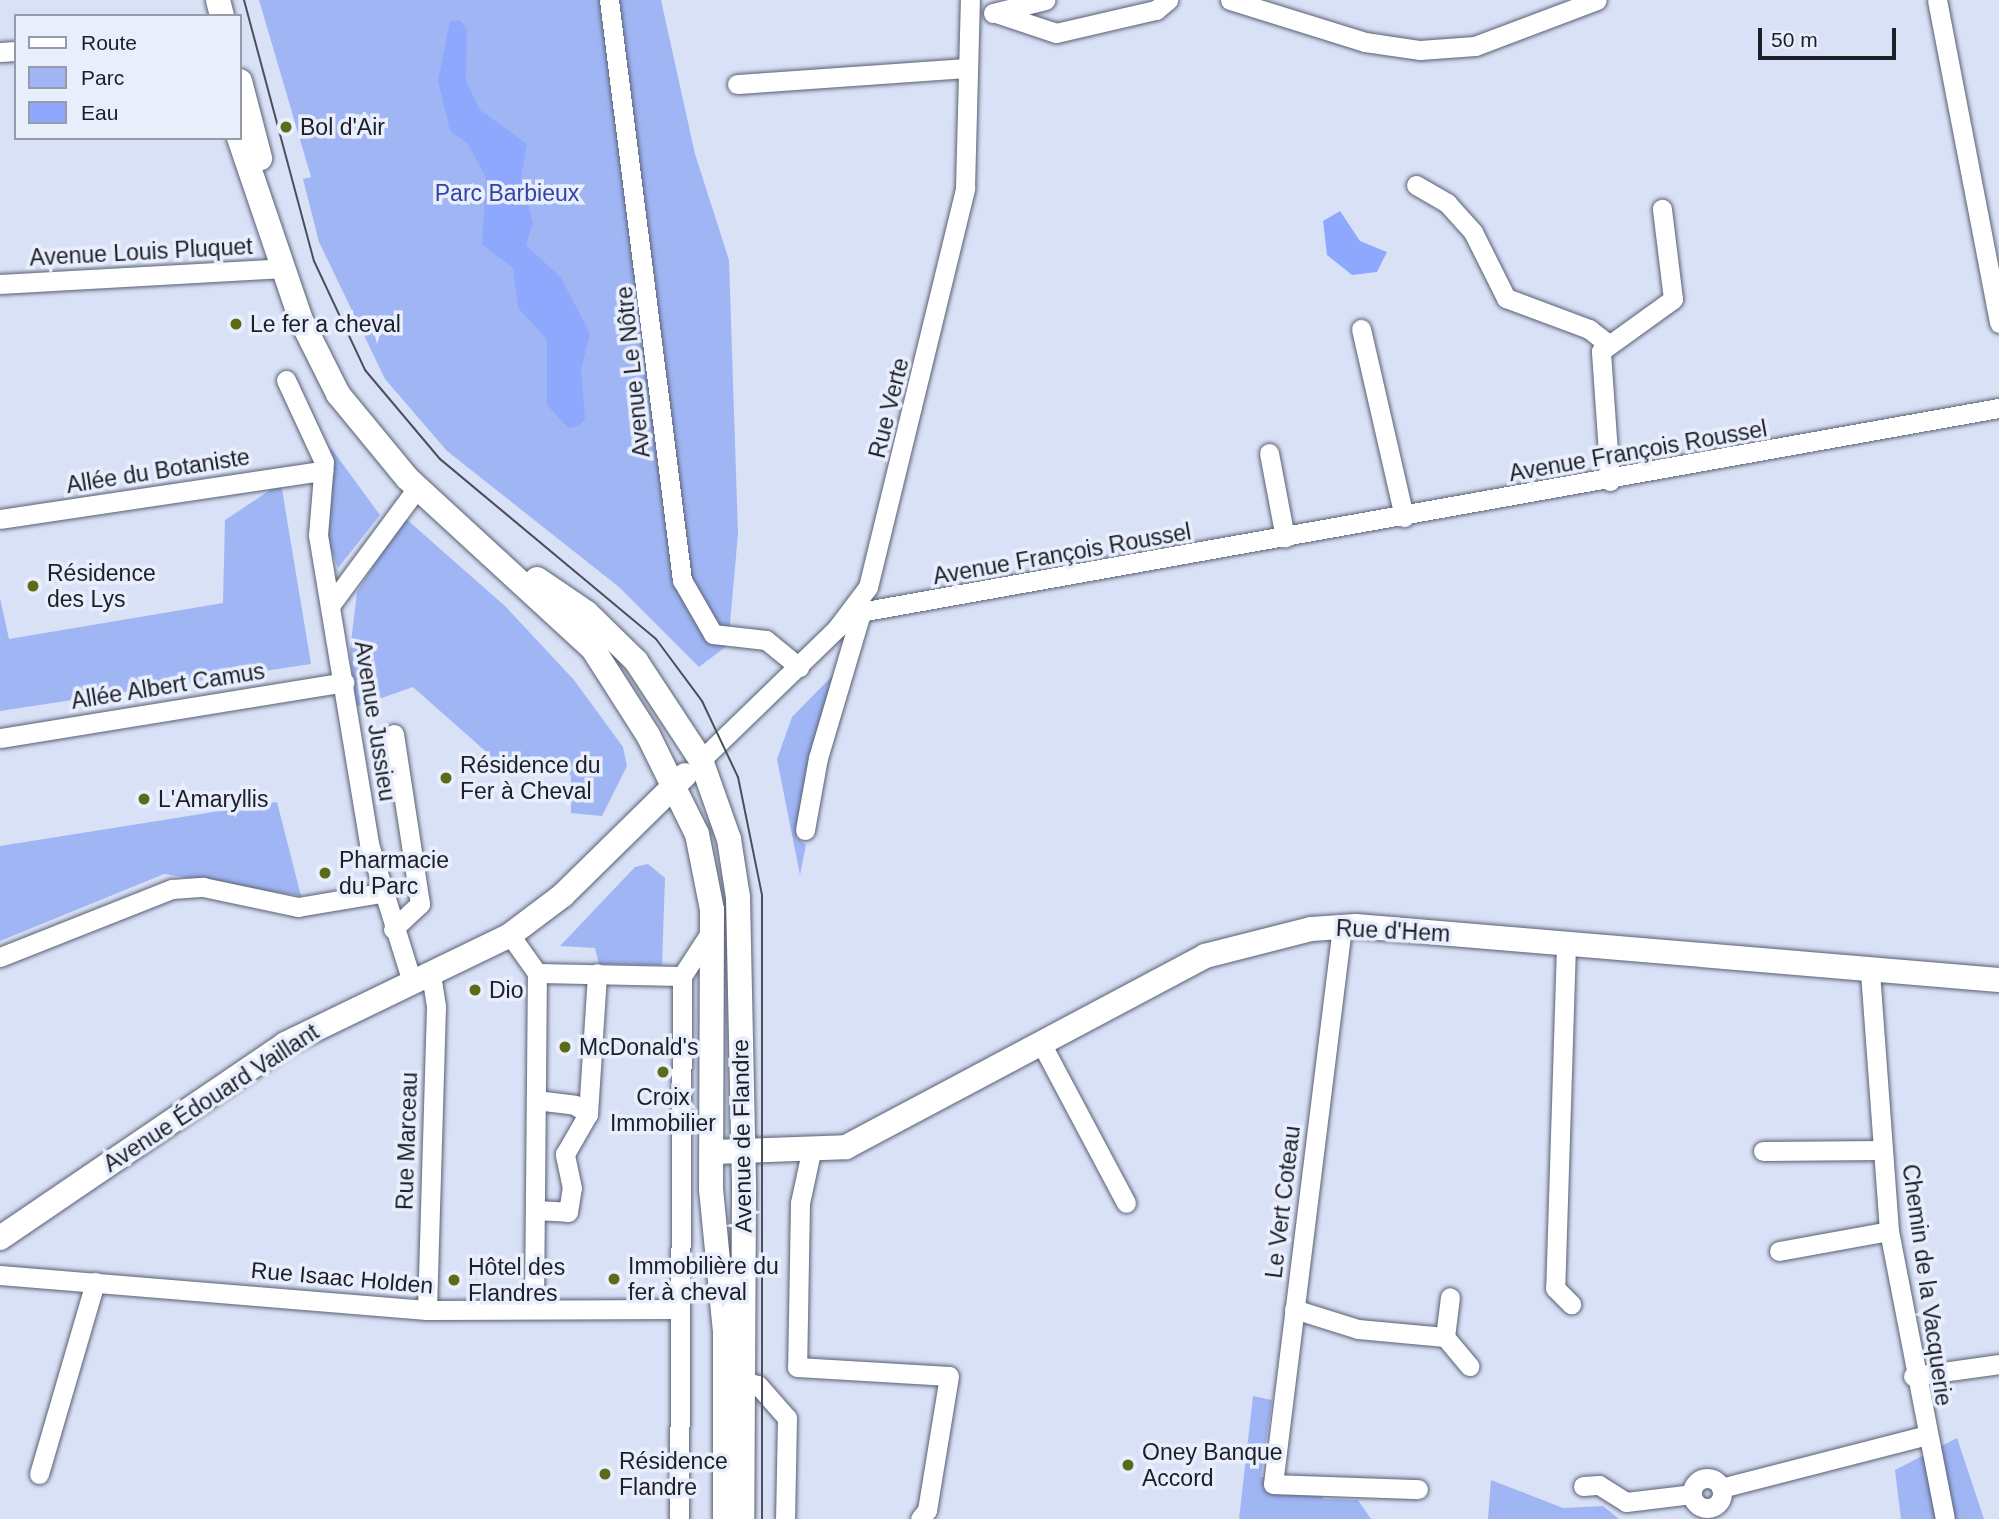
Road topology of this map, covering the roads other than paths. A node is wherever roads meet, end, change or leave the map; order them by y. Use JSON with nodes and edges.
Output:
{"nodes":[{"id":1,"x":609,"y":0,"type":"edge"},
{"id":2,"x":1045,"y":0,"type":"edge"},
{"id":3,"x":1168,"y":0,"type":"edge"},
{"id":4,"x":1230,"y":0,"type":"edge"},
{"id":5,"x":1597,"y":0,"type":"edge"},
{"id":6,"x":1937,"y":0,"type":"edge"},
{"id":7,"x":969,"y":10,"type":"edge"},
{"id":8,"x":996,"y":13,"type":"junction"},
{"id":9,"x":967,"y":68,"type":"junction"},
{"id":10,"x":737,"y":84,"type":"dead end"},
{"id":11,"x":242,"y":90,"type":"edge"},
{"id":12,"x":240,"y":140,"type":"edge"},
{"id":13,"x":1416,"y":185,"type":"dead end"},
{"id":14,"x":1662,"y":209,"type":"dead end"},
{"id":15,"x":284,"y":268,"type":"junction"},
{"id":16,"x":0,"y":284,"type":"edge"},
{"id":17,"x":1999,"y":323,"type":"edge"},
{"id":18,"x":1361,"y":330,"type":"dead end"},
{"id":19,"x":1608,"y":344,"type":"junction"},
{"id":20,"x":286,"y":380,"type":"dead end"},
{"id":21,"x":1999,"y":408,"type":"edge"},
{"id":22,"x":1269,"y":453,"type":"dead end"},
{"id":23,"x":323,"y":471,"type":"junction"},
{"id":24,"x":1610,"y":481,"type":"junction"},
{"id":25,"x":417,"y":488,"type":"junction"},
{"id":26,"x":1404,"y":517,"type":"junction"},
{"id":27,"x":0,"y":519,"type":"edge"},
{"id":28,"x":1285,"y":538,"type":"junction"},
{"id":29,"x":495,"y":553,"type":"junction"},
{"id":30,"x":332,"y":603,"type":"junction"},
{"id":31,"x":855,"y":614,"type":"junction"},
{"id":32,"x":799,"y":667,"type":"junction"},
{"id":33,"x":344,"y":682,"type":"junction"},
{"id":34,"x":394,"y":734,"type":"dead end"},
{"id":35,"x":0,"y":738,"type":"edge"},
{"id":36,"x":701,"y":760,"type":"junction"},
{"id":37,"x":675,"y":785,"type":"junction"},
{"id":38,"x":806,"y":830,"type":"dead end"},
{"id":39,"x":380,"y":892,"type":"junction"},
{"id":40,"x":1342,"y":926,"type":"junction"},
{"id":41,"x":394,"y":929,"type":"junction"},
{"id":42,"x":739,"y":929,"type":"junction"},
{"id":43,"x":712,"y":930,"type":"junction"},
{"id":44,"x":510,"y":935,"type":"junction"},
{"id":45,"x":1566,"y":945,"type":"junction"},
{"id":46,"x":0,"y":957,"type":"edge"},
{"id":47,"x":1870,"y":972,"type":"junction"},
{"id":48,"x":537,"y":973,"type":"junction"},
{"id":49,"x":597,"y":974,"type":"junction"},
{"id":50,"x":682,"y":976,"type":"junction"},
{"id":51,"x":421,"y":978,"type":"junction"},
{"id":52,"x":1999,"y":980,"type":"edge"},
{"id":53,"x":1041,"y":1044,"type":"junction"},
{"id":54,"x":536,"y":1100,"type":"junction"},
{"id":55,"x":588,"y":1114,"type":"junction"},
{"id":56,"x":1883,"y":1150,"type":"junction"},
{"id":57,"x":712,"y":1152,"type":"junction"},
{"id":58,"x":742,"y":1152,"type":"junction"},
{"id":59,"x":811,"y":1152,"type":"junction"},
{"id":60,"x":1763,"y":1152,"type":"dead end"},
{"id":61,"x":1126,"y":1203,"type":"dead end"},
{"id":62,"x":535,"y":1210,"type":"junction"},
{"id":63,"x":1889,"y":1231,"type":"junction"},
{"id":64,"x":0,"y":1238,"type":"edge"},
{"id":65,"x":1779,"y":1251,"type":"dead end"},
{"id":66,"x":0,"y":1275,"type":"edge"},
{"id":67,"x":95,"y":1282,"type":"junction"},
{"id":68,"x":1450,"y":1297,"type":"dead end"},
{"id":69,"x":1571,"y":1304,"type":"dead end"},
{"id":70,"x":534,"y":1308,"type":"junction"},
{"id":71,"x":680,"y":1309,"type":"junction"},
{"id":72,"x":1294,"y":1309,"type":"junction"},
{"id":73,"x":427,"y":1310,"type":"junction"},
{"id":74,"x":1445,"y":1337,"type":"junction"},
{"id":75,"x":1999,"y":1364,"type":"edge"},
{"id":76,"x":1469,"y":1366,"type":"dead end"},
{"id":77,"x":1913,"y":1377,"type":"junction"},
{"id":78,"x":735,"y":1378,"type":"junction"},
{"id":79,"x":1924,"y":1436,"type":"junction"},
{"id":80,"x":39,"y":1474,"type":"dead end"},
{"id":81,"x":1583,"y":1486,"type":"dead end"},
{"id":82,"x":1418,"y":1489,"type":"dead end"},
{"id":83,"x":679,"y":1519,"type":"edge"},
{"id":84,"x":725,"y":1519,"type":"edge"},
{"id":85,"x":742,"y":1519,"type":"edge"},
{"id":86,"x":785,"y":1519,"type":"edge"},
{"id":87,"x":920,"y":1519,"type":"edge"},
{"id":88,"x":1945,"y":1519,"type":"edge"}],
"edges":[{"from":1,"to":32,"type":"street","name":"Avenue Le Nôtre"},
{"from":2,"to":8,"type":"street"},
{"from":3,"to":8,"type":"street"},
{"from":4,"to":5,"type":"street"},
{"from":6,"to":17,"type":"street"},
{"from":7,"to":8,"type":"street"},
{"from":7,"to":9,"type":"street","name":"Rue Verte"},
{"from":9,"to":10,"type":"street"},
{"from":9,"to":31,"type":"street","name":"Rue Verte"},
{"from":11,"to":15,"type":"main road"},
{"from":12,"to":15,"type":"main road"},
{"from":13,"to":19,"type":"street"},
{"from":14,"to":19,"type":"street"},
{"from":15,"to":16,"type":"street","name":"Avenue Louis Pluquet"},
{"from":15,"to":25,"type":"main road"},
{"from":18,"to":26,"type":"street"},
{"from":19,"to":24,"type":"street"},
{"from":20,"to":23,"type":"street","name":"Avenue Jussieu"},
{"from":21,"to":24,"type":"street","name":"Avenue François Roussel"},
{"from":22,"to":28,"type":"street"},
{"from":23,"to":27,"type":"street","name":"Allée du Botaniste"},
{"from":23,"to":30,"type":"street","name":"Avenue Jussieu"},
{"from":24,"to":26,"type":"street","name":"Avenue François Roussel"},
{"from":25,"to":29,"type":"main road"},
{"from":25,"to":30,"type":"street"},
{"from":26,"to":28,"type":"street","name":"Avenue François Roussel"},
{"from":28,"to":31,"type":"street","name":"Avenue François Roussel"},
{"from":29,"to":36,"type":"main road","name":"Avenue de Flandre"},
{"from":29,"to":37,"type":"main road","name":"Avenue de Flandre"},
{"from":30,"to":33,"type":"street","name":"Avenue Jussieu"},
{"from":31,"to":32,"type":"street","name":"Rue Verte"},
{"from":31,"to":38,"type":"street"},
{"from":32,"to":36,"type":"street","name":"Rue Verte"},
{"from":33,"to":35,"type":"street","name":"Allée Albert Camus"},
{"from":33,"to":39,"type":"street","name":"Avenue Jussieu"},
{"from":34,"to":41,"type":"street"},
{"from":36,"to":37,"type":"main road","name":"Avenue Édouard Vaillant"},
{"from":36,"to":42,"type":"main road","name":"Avenue de Flandre"},
{"from":37,"to":43,"type":"main road","name":"Avenue de Flandre"},
{"from":37,"to":44,"type":"main road","name":"Avenue Édouard Vaillant"},
{"from":39,"to":41,"type":"street","name":"Avenue Jussieu"},
{"from":39,"to":46,"type":"street"},
{"from":40,"to":45,"type":"main road","name":"Rue d'Hem"},
{"from":40,"to":53,"type":"main road","name":"Rue d'Hem"},
{"from":40,"to":72,"type":"street","name":"Le Vert Coteau"},
{"from":41,"to":51,"type":"street","name":"Avenue Jussieu"},
{"from":42,"to":43,"type":"main road"},
{"from":42,"to":58,"type":"main road","name":"Avenue de Flandre"},
{"from":43,"to":50,"type":"street"},
{"from":43,"to":57,"type":"main road","name":"Avenue de Flandre"},
{"from":44,"to":48,"type":"street"},
{"from":44,"to":51,"type":"main road","name":"Avenue Édouard Vaillant"},
{"from":45,"to":47,"type":"main road","name":"Rue d'Hem"},
{"from":45,"to":69,"type":"street"},
{"from":47,"to":52,"type":"main road","name":"Rue d'Hem"},
{"from":47,"to":56,"type":"street","name":"Chemin de la Vacquerie"},
{"from":48,"to":49,"type":"street"},
{"from":48,"to":54,"type":"street"},
{"from":49,"to":50,"type":"street"},
{"from":49,"to":55,"type":"street"},
{"from":50,"to":71,"type":"street"},
{"from":51,"to":64,"type":"main road","name":"Avenue Édouard Vaillant"},
{"from":51,"to":73,"type":"street","name":"Rue Marceau"},
{"from":53,"to":59,"type":"main road","name":"Rue d'Hem"},
{"from":53,"to":61,"type":"street"},
{"from":54,"to":55,"type":"street"},
{"from":54,"to":62,"type":"street"},
{"from":55,"to":62,"type":"street"},
{"from":56,"to":60,"type":"street"},
{"from":56,"to":63,"type":"street","name":"Chemin de la Vacquerie"},
{"from":57,"to":58,"type":"main road","name":"Rue d'Hem"},
{"from":57,"to":78,"type":"main road","name":"Avenue de Flandre"},
{"from":58,"to":59,"type":"main road","name":"Rue d'Hem"},
{"from":58,"to":78,"type":"main road","name":"Avenue de Flandre"},
{"from":59,"to":87,"type":"street"},
{"from":62,"to":70,"type":"street"},
{"from":63,"to":65,"type":"street"},
{"from":63,"to":77,"type":"street","name":"Chemin de la Vacquerie"},
{"from":66,"to":67,"type":"street","name":"Rue Isaac Holden"},
{"from":67,"to":73,"type":"street","name":"Rue Isaac Holden"},
{"from":67,"to":80,"type":"street"},
{"from":68,"to":74,"type":"street"},
{"from":70,"to":71,"type":"street","name":"Rue Isaac Holden"},
{"from":70,"to":73,"type":"street","name":"Rue Isaac Holden"},
{"from":71,"to":83,"type":"street"},
{"from":72,"to":74,"type":"street"},
{"from":72,"to":82,"type":"street","name":"Le Vert Coteau"},
{"from":74,"to":76,"type":"street"},
{"from":75,"to":77,"type":"street"},
{"from":77,"to":79,"type":"street","name":"Chemin de la Vacquerie"},
{"from":78,"to":84,"type":"main road","name":"Avenue de Flandre"},
{"from":78,"to":85,"type":"main road","name":"Avenue de Flandre"},
{"from":78,"to":86,"type":"street"},
{"from":79,"to":81,"type":"street"},
{"from":79,"to":88,"type":"street","name":"Chemin de la Vacquerie"}]}
